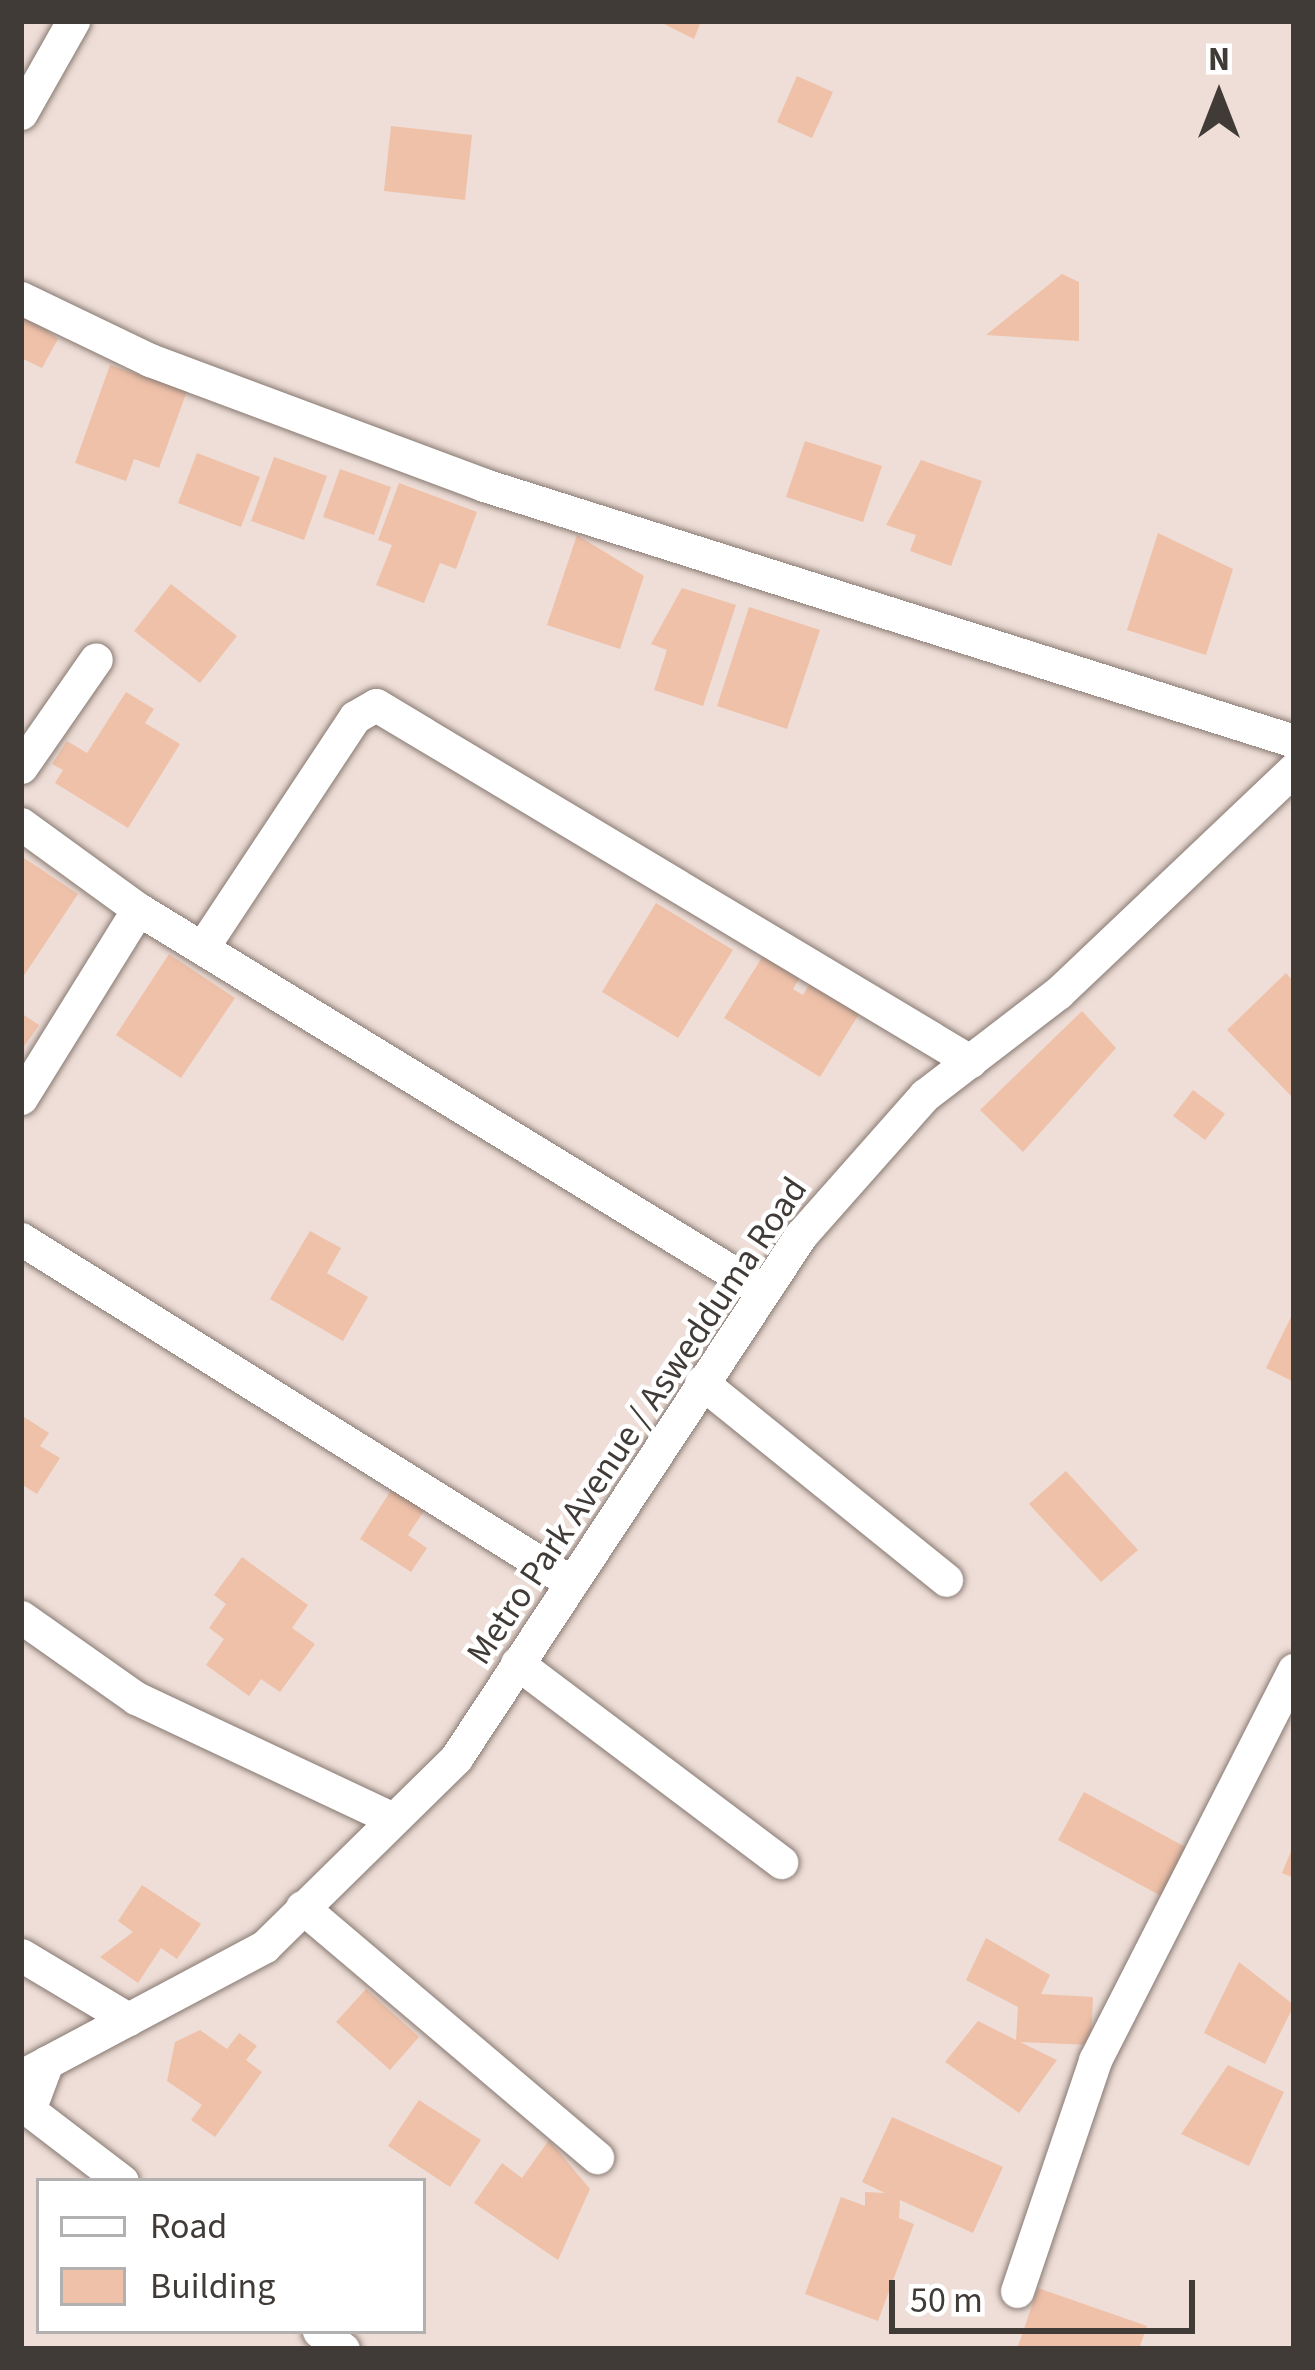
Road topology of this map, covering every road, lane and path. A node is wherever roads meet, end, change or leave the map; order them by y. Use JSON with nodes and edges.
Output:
{"nodes":[{"id":1,"x":73,"y":21,"type":"edge"},
{"id":2,"x":21,"y":113,"type":"edge"},
{"id":3,"x":21,"y":298,"type":"edge"},
{"id":4,"x":96,"y":659,"type":"dead end"},
{"id":5,"x":1294,"y":741,"type":"edge"},
{"id":6,"x":21,"y":767,"type":"edge"},
{"id":7,"x":1294,"y":769,"type":"edge"},
{"id":8,"x":21,"y":824,"type":"edge"},
{"id":9,"x":138,"y":909,"type":"junction"},
{"id":10,"x":202,"y":948,"type":"junction"},
{"id":11,"x":970,"y":1061,"type":"junction"},
{"id":12,"x":21,"y":1098,"type":"edge"},
{"id":13,"x":21,"y":1239,"type":"edge"},
{"id":14,"x":763,"y":1292,"type":"junction"},
{"id":15,"x":700,"y":1382,"type":"junction"},
{"id":16,"x":946,"y":1580,"type":"dead end"},
{"id":17,"x":569,"y":1581,"type":"junction"},
{"id":18,"x":21,"y":1617,"type":"edge"},
{"id":19,"x":517,"y":1663,"type":"junction"},
{"id":20,"x":1294,"y":1670,"type":"edge"},
{"id":21,"x":391,"y":1818,"type":"junction"},
{"id":22,"x":781,"y":1862,"type":"dead end"},
{"id":23,"x":302,"y":1906,"type":"junction"},
{"id":24,"x":21,"y":1955,"type":"edge"},
{"id":25,"x":128,"y":2019,"type":"junction"},
{"id":26,"x":34,"y":2069,"type":"edge"},
{"id":27,"x":597,"y":2157,"type":"dead end"},
{"id":28,"x":118,"y":2178,"type":"edge"},
{"id":29,"x":1017,"y":2291,"type":"dead end"}],
"edges":[{"from":1,"to":2,"type":"street"},
{"from":3,"to":5,"type":"street"},
{"from":4,"to":6,"type":"street"},
{"from":7,"to":11,"type":"street","name":"Metro Park Avenue / Aswedduma Road"},
{"from":8,"to":9,"type":"street"},
{"from":9,"to":10,"type":"street"},
{"from":9,"to":12,"type":"street"},
{"from":10,"to":11,"type":"street"},
{"from":10,"to":14,"type":"street"},
{"from":11,"to":14,"type":"street","name":"Metro Park Avenue / Aswedduma Road"},
{"from":13,"to":17,"type":"street"},
{"from":14,"to":15,"type":"street","name":"Metro Park Avenue / Aswedduma Road"},
{"from":15,"to":16,"type":"street"},
{"from":15,"to":17,"type":"street","name":"Metro Park Avenue / Aswedduma Road"},
{"from":17,"to":19,"type":"street","name":"Metro Park Avenue / Aswedduma Road"},
{"from":18,"to":21,"type":"street"},
{"from":19,"to":21,"type":"street","name":"Metro Park Avenue / Aswedduma Road"},
{"from":19,"to":22,"type":"street"},
{"from":20,"to":29,"type":"street"},
{"from":21,"to":23,"type":"street","name":"Metro Park Avenue / Aswedduma Road"},
{"from":23,"to":25,"type":"street","name":"Metro Park Avenue / Aswedduma Road"},
{"from":23,"to":27,"type":"street"},
{"from":24,"to":25,"type":"street"},
{"from":25,"to":26,"type":"street","name":"Metro Park Avenue / Aswedduma Road"},
{"from":26,"to":28,"type":"street"}]}
